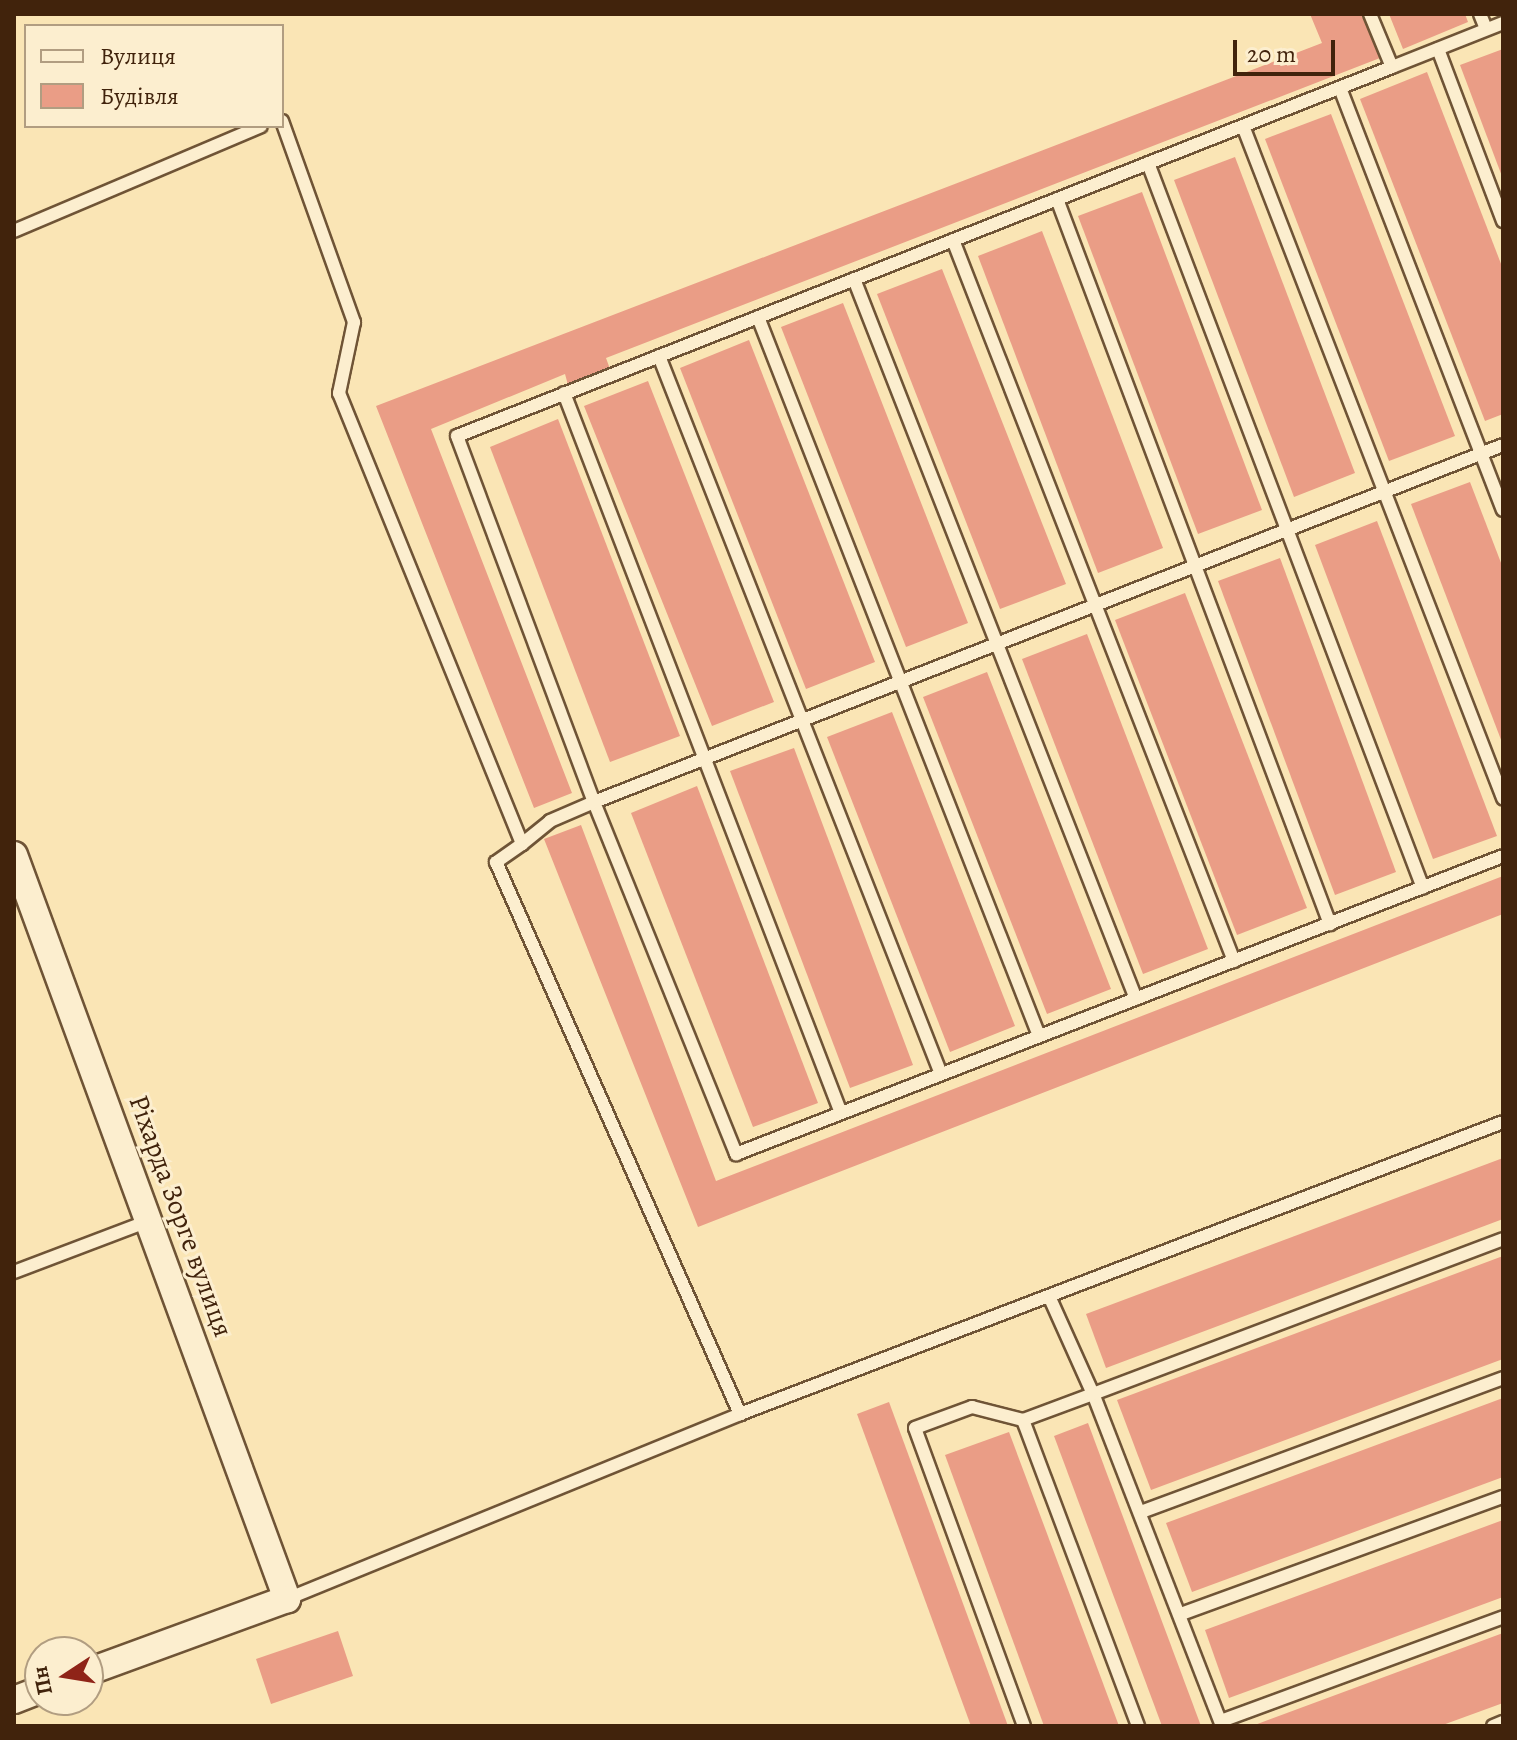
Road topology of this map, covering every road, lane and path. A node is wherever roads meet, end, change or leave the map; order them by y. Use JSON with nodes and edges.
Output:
{"nodes":[{"id":1,"x":1370,"y":14,"type":"edge"},
{"id":2,"x":1480,"y":14,"type":"edge"},
{"id":3,"x":1503,"y":23,"type":"edge"},
{"id":4,"x":1486,"y":29,"type":"junction"},
{"id":5,"x":1438,"y":49,"type":"junction"},
{"id":6,"x":1392,"y":67,"type":"junction"},
{"id":7,"x":1340,"y":88,"type":"junction"},
{"id":8,"x":1243,"y":126,"type":"junction"},
{"id":9,"x":284,"y":127,"type":"edge"},
{"id":10,"x":256,"y":128,"type":"edge"},
{"id":11,"x":1148,"y":163,"type":"junction"},
{"id":12,"x":1057,"y":199,"type":"junction"},
{"id":13,"x":1503,"y":221,"type":"edge"},
{"id":14,"x":14,"y":231,"type":"edge"},
{"id":15,"x":953,"y":240,"type":"junction"},
{"id":16,"x":854,"y":279,"type":"junction"},
{"id":17,"x":758,"y":317,"type":"junction"},
{"id":18,"x":659,"y":356,"type":"junction"},
{"id":19,"x":564,"y":393,"type":"junction"},
{"id":20,"x":1503,"y":445,"type":"edge"},
{"id":21,"x":1481,"y":453,"type":"junction"},
{"id":22,"x":1385,"y":491,"type":"junction"},
{"id":23,"x":1503,"y":510,"type":"edge"},
{"id":24,"x":1288,"y":529,"type":"junction"},
{"id":25,"x":1196,"y":565,"type":"junction"},
{"id":26,"x":1094,"y":606,"type":"junction"},
{"id":27,"x":995,"y":645,"type":"junction"},
{"id":28,"x":903,"y":681,"type":"junction"},
{"id":29,"x":803,"y":720,"type":"junction"},
{"id":30,"x":705,"y":759,"type":"junction"},
{"id":31,"x":1503,"y":798,"type":"edge"},
{"id":32,"x":594,"y":802,"type":"junction"},
{"id":33,"x":522,"y":844,"type":"junction"},
{"id":34,"x":14,"y":855,"type":"edge"},
{"id":35,"x":1503,"y":856,"type":"edge"},
{"id":36,"x":1423,"y":888,"type":"junction"},
{"id":37,"x":1330,"y":924,"type":"junction"},
{"id":38,"x":1234,"y":961,"type":"junction"},
{"id":39,"x":1136,"y":999,"type":"junction"},
{"id":40,"x":1039,"y":1036,"type":"junction"},
{"id":41,"x":941,"y":1074,"type":"junction"},
{"id":42,"x":841,"y":1113,"type":"junction"},
{"id":43,"x":1503,"y":1122,"type":"edge"},
{"id":44,"x":148,"y":1221,"type":"junction"},
{"id":45,"x":1503,"y":1239,"type":"edge"},
{"id":46,"x":14,"y":1272,"type":"edge"},
{"id":47,"x":1049,"y":1296,"type":"junction"},
{"id":48,"x":1503,"y":1378,"type":"edge"},
{"id":49,"x":1093,"y":1394,"type":"junction"},
{"id":50,"x":740,"y":1414,"type":"junction"},
{"id":51,"x":1023,"y":1420,"type":"junction"},
{"id":52,"x":1503,"y":1497,"type":"edge"},
{"id":53,"x":1141,"y":1512,"type":"junction"},
{"id":54,"x":287,"y":1599,"type":"junction"},
{"id":55,"x":1181,"y":1614,"type":"junction"},
{"id":56,"x":1503,"y":1617,"type":"edge"},
{"id":57,"x":104,"y":1666,"type":"edge"},
{"id":58,"x":1503,"y":1722,"type":"edge"},
{"id":59,"x":1222,"y":1724,"type":"edge"},
{"id":60,"x":1024,"y":1726,"type":"edge"},
{"id":61,"x":1138,"y":1726,"type":"edge"},
{"id":62,"x":1493,"y":1726,"type":"edge"}],
"edges":[{"from":1,"to":6,"type":"lane"},
{"from":2,"to":4,"type":"lane"},
{"from":3,"to":4,"type":"lane"},
{"from":4,"to":5,"type":"lane"},
{"from":5,"to":6,"type":"lane"},
{"from":5,"to":13,"type":"lane"},
{"from":6,"to":7,"type":"lane"},
{"from":7,"to":8,"type":"lane"},
{"from":7,"to":21,"type":"lane"},
{"from":8,"to":11,"type":"lane"},
{"from":8,"to":22,"type":"lane"},
{"from":9,"to":33,"type":"lane"},
{"from":10,"to":14,"type":"lane"},
{"from":11,"to":12,"type":"lane"},
{"from":11,"to":24,"type":"lane"},
{"from":12,"to":15,"type":"lane"},
{"from":12,"to":25,"type":"lane"},
{"from":15,"to":16,"type":"lane"},
{"from":15,"to":26,"type":"lane"},
{"from":16,"to":17,"type":"lane"},
{"from":16,"to":27,"type":"lane"},
{"from":17,"to":18,"type":"lane"},
{"from":17,"to":28,"type":"lane"},
{"from":18,"to":19,"type":"lane"},
{"from":18,"to":29,"type":"lane"},
{"from":19,"to":30,"type":"lane"},
{"from":19,"to":32,"type":"lane"},
{"from":20,"to":21,"type":"lane"},
{"from":21,"to":22,"type":"lane"},
{"from":21,"to":23,"type":"lane"},
{"from":22,"to":24,"type":"lane"},
{"from":22,"to":31,"type":"lane"},
{"from":24,"to":25,"type":"lane"},
{"from":24,"to":36,"type":"lane"},
{"from":25,"to":26,"type":"lane"},
{"from":25,"to":37,"type":"lane"},
{"from":26,"to":27,"type":"lane"},
{"from":26,"to":38,"type":"lane"},
{"from":27,"to":28,"type":"lane"},
{"from":27,"to":39,"type":"lane"},
{"from":28,"to":29,"type":"lane"},
{"from":28,"to":40,"type":"lane"},
{"from":29,"to":30,"type":"lane"},
{"from":29,"to":41,"type":"lane"},
{"from":30,"to":32,"type":"lane"},
{"from":30,"to":42,"type":"lane"},
{"from":32,"to":33,"type":"lane"},
{"from":32,"to":42,"type":"lane"},
{"from":33,"to":50,"type":"lane"},
{"from":34,"to":44,"type":"street","name":"Ріхарда Зорге вулиця"},
{"from":35,"to":36,"type":"lane"},
{"from":36,"to":37,"type":"lane"},
{"from":37,"to":38,"type":"lane"},
{"from":38,"to":39,"type":"lane"},
{"from":39,"to":40,"type":"lane"},
{"from":40,"to":41,"type":"lane"},
{"from":41,"to":42,"type":"lane"},
{"from":43,"to":47,"type":"lane"},
{"from":44,"to":46,"type":"lane"},
{"from":44,"to":54,"type":"street","name":"Ріхарда Зорге вулиця"},
{"from":45,"to":49,"type":"lane"},
{"from":47,"to":49,"type":"lane"},
{"from":47,"to":50,"type":"lane"},
{"from":48,"to":53,"type":"lane"},
{"from":49,"to":51,"type":"lane"},
{"from":49,"to":53,"type":"lane"},
{"from":50,"to":54,"type":"lane"},
{"from":51,"to":60,"type":"lane"},
{"from":51,"to":61,"type":"lane"},
{"from":52,"to":55,"type":"lane"},
{"from":53,"to":55,"type":"lane"},
{"from":54,"to":57,"type":"street"},
{"from":55,"to":59,"type":"lane"},
{"from":56,"to":59,"type":"lane"},
{"from":58,"to":62,"type":"lane"}]}
